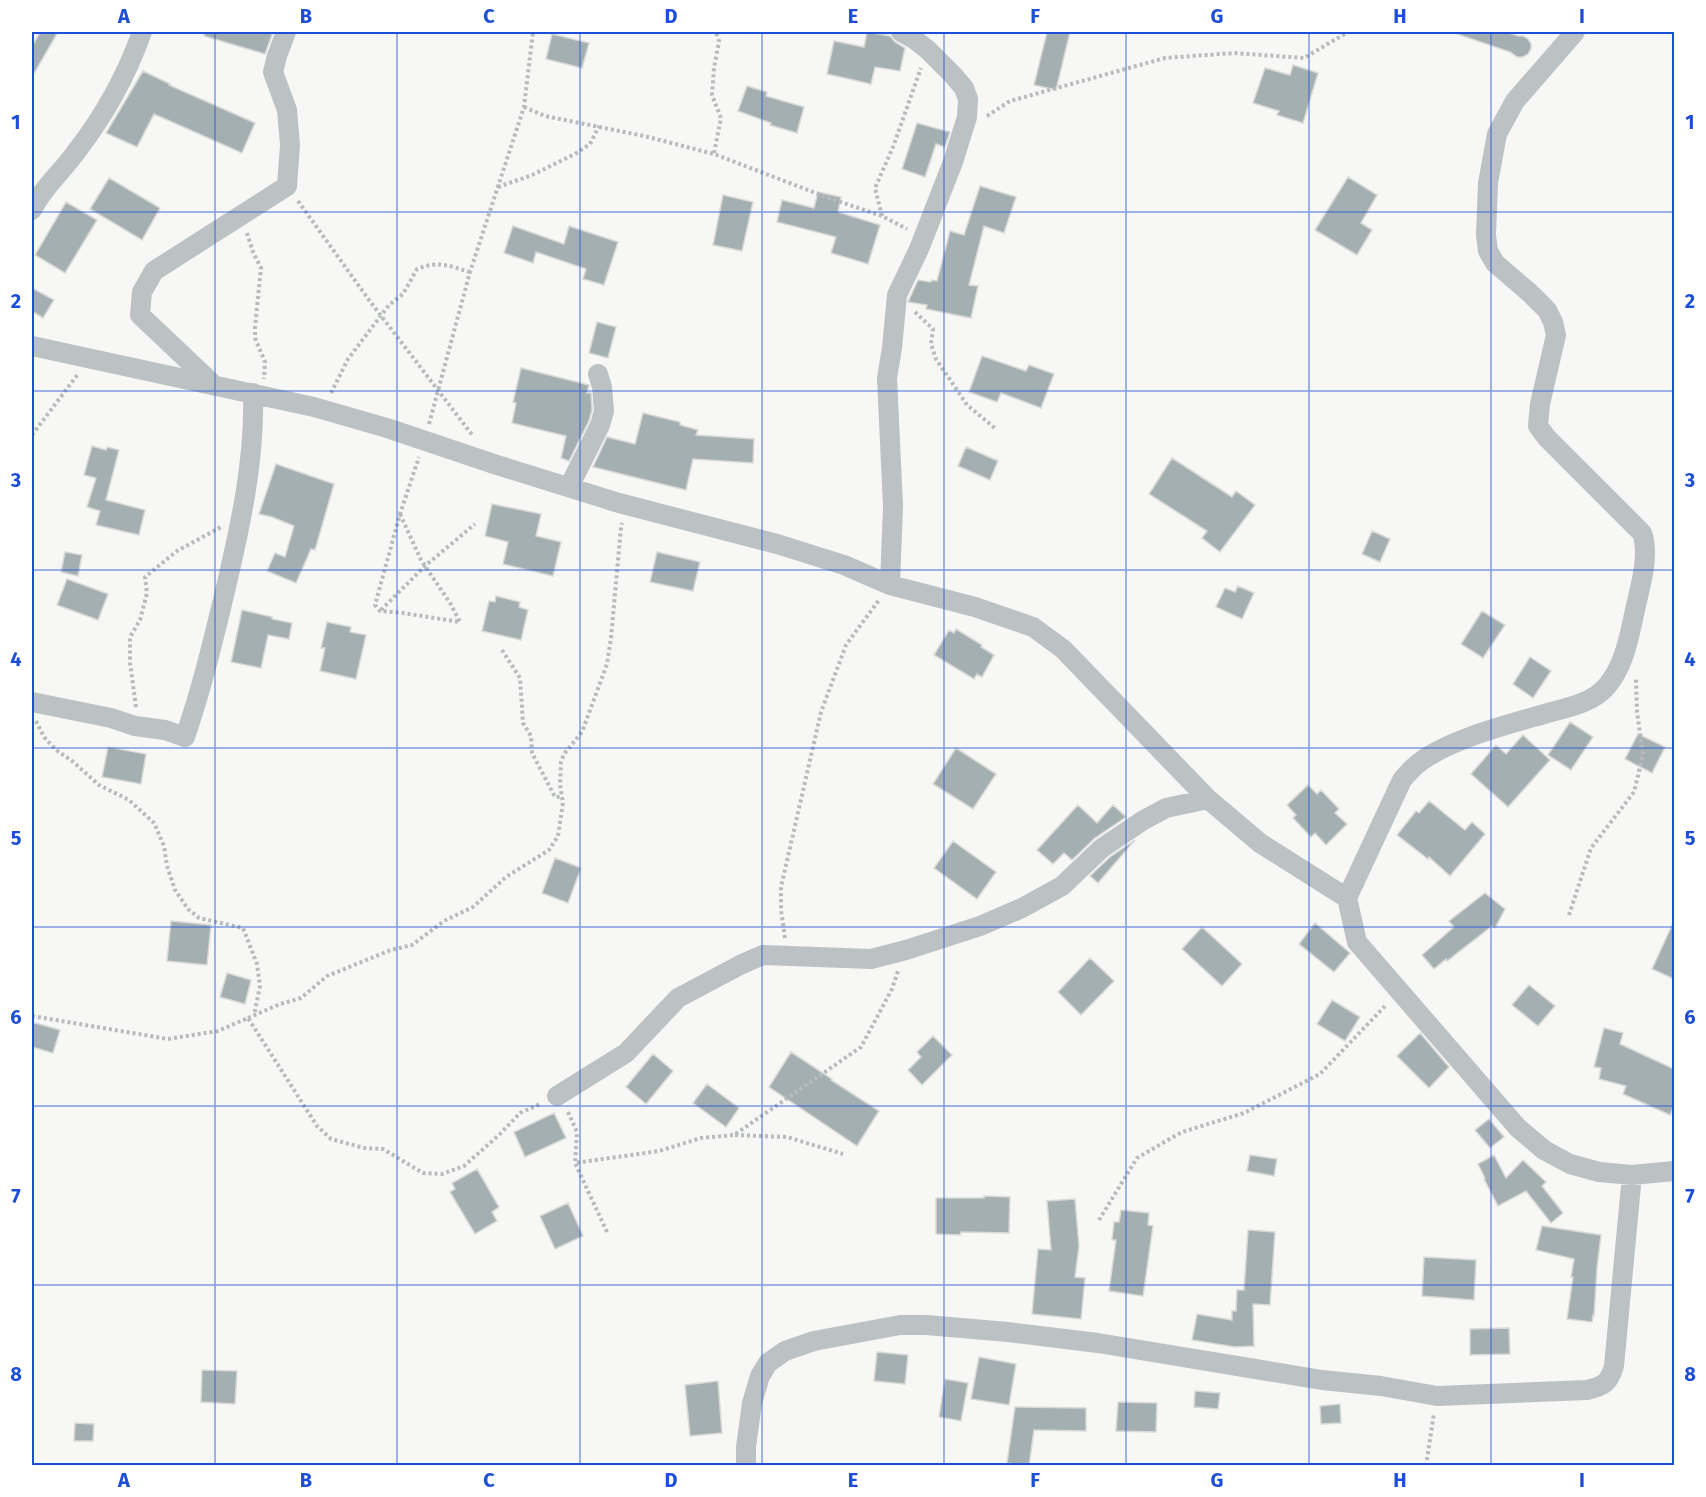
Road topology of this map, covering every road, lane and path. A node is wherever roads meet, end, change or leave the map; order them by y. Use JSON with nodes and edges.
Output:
{"nodes":[{"id":1,"x":142,"y":32,"type":"edge"},
{"id":2,"x":286,"y":32,"type":"edge"},
{"id":3,"x":533,"y":32,"type":"edge"},
{"id":4,"x":716,"y":32,"type":"edge"},
{"id":5,"x":901,"y":32,"type":"edge"},
{"id":6,"x":1348,"y":32,"type":"edge"},
{"id":7,"x":1575,"y":32,"type":"edge"},
{"id":8,"x":928,"y":50,"type":"junction"},
{"id":9,"x":524,"y":107,"type":"junction"},
{"id":10,"x":599,"y":126,"type":"junction"},
{"id":11,"x":962,"y":132,"type":"junction"},
{"id":12,"x":714,"y":154,"type":"junction"},
{"id":13,"x":286,"y":186,"type":"junction"},
{"id":14,"x":497,"y":187,"type":"junction"},
{"id":15,"x":32,"y":210,"type":"edge"},
{"id":16,"x":242,"y":214,"type":"junction"},
{"id":17,"x":882,"y":216,"type":"junction"},
{"id":18,"x":923,"y":238,"type":"junction"},
{"id":19,"x":470,"y":272,"type":"junction"},
{"id":20,"x":897,"y":295,"type":"junction"},
{"id":21,"x":381,"y":315,"type":"junction"},
{"id":22,"x":32,"y":346,"type":"edge"},
{"id":23,"x":86,"y":358,"type":"junction"},
{"id":24,"x":598,"y":375,"type":"dead end"},
{"id":25,"x":215,"y":386,"type":"junction"},
{"id":26,"x":438,"y":390,"type":"junction"},
{"id":27,"x":257,"y":394,"type":"junction"},
{"id":28,"x":325,"y":411,"type":"junction"},
{"id":29,"x":996,"y":429,"type":"dead end"},
{"id":30,"x":32,"y":435,"type":"edge"},
{"id":31,"x":473,"y":436,"type":"dead end"},
{"id":32,"x":424,"y":441,"type":"junction"},
{"id":33,"x":570,"y":487,"type":"junction"},
{"id":34,"x":630,"y":506,"type":"junction"},
{"id":35,"x":400,"y":514,"type":"junction"},
{"id":36,"x":242,"y":519,"type":"junction"},
{"id":37,"x":475,"y":524,"type":"dead end"},
{"id":38,"x":425,"y":566,"type":"junction"},
{"id":39,"x":890,"y":585,"type":"junction"},
{"id":40,"x":380,"y":611,"type":"junction"},
{"id":41,"x":502,"y":650,"type":"dead end"},
{"id":42,"x":1638,"y":670,"type":"dead end"},
{"id":43,"x":33,"y":707,"type":"edge"},
{"id":44,"x":140,"y":726,"type":"junction"},
{"id":45,"x":562,"y":797,"type":"junction"},
{"id":46,"x":1208,"y":799,"type":"junction"},
{"id":47,"x":1347,"y":898,"type":"junction"},
{"id":48,"x":1569,"y":915,"type":"dead end"},
{"id":49,"x":906,"y":950,"type":"junction"},
{"id":50,"x":787,"y":955,"type":"junction"},
{"id":51,"x":1400,"y":990,"type":"junction"},
{"id":52,"x":254,"y":1015,"type":"junction"},
{"id":53,"x":32,"y":1016,"type":"edge"},
{"id":54,"x":248,"y":1018,"type":"junction"},
{"id":55,"x":557,"y":1096,"type":"junction"},
{"id":56,"x":734,"y":1135,"type":"junction"},
{"id":57,"x":843,"y":1154,"type":"dead end"},
{"id":58,"x":575,"y":1163,"type":"junction"},
{"id":59,"x":1674,"y":1171,"type":"edge"},
{"id":60,"x":1632,"y":1175,"type":"junction"},
{"id":61,"x":1099,"y":1220,"type":"dead end"},
{"id":62,"x":607,"y":1232,"type":"dead end"},
{"id":63,"x":1437,"y":1396,"type":"junction"},
{"id":64,"x":746,"y":1466,"type":"edge"},
{"id":65,"x":1426,"y":1466,"type":"edge"}],
"edges":[{"from":1,"to":15,"type":"street"},
{"from":2,"to":13,"type":"street"},
{"from":3,"to":9,"type":"path"},
{"from":4,"to":12,"type":"path"},
{"from":5,"to":8,"type":"street"},
{"from":6,"to":11,"type":"path"},
{"from":7,"to":47,"type":"street"},
{"from":8,"to":11,"type":"street"},
{"from":8,"to":17,"type":"path"},
{"from":9,"to":10,"type":"path"},
{"from":9,"to":14,"type":"path"},
{"from":10,"to":12,"type":"path"},
{"from":10,"to":14,"type":"path"},
{"from":11,"to":18,"type":"street"},
{"from":12,"to":17,"type":"path"},
{"from":13,"to":16,"type":"street"},
{"from":13,"to":21,"type":"path"},
{"from":14,"to":19,"type":"path"},
{"from":16,"to":25,"type":"street"},
{"from":16,"to":27,"type":"path"},
{"from":17,"to":18,"type":"path"},
{"from":18,"to":20,"type":"street"},
{"from":19,"to":21,"type":"path"},
{"from":19,"to":26,"type":"path"},
{"from":20,"to":29,"type":"path"},
{"from":20,"to":39,"type":"street"},
{"from":21,"to":26,"type":"path"},
{"from":21,"to":28,"type":"path"},
{"from":22,"to":23,"type":"street"},
{"from":23,"to":25,"type":"street"},
{"from":23,"to":30,"type":"path"},
{"from":24,"to":33,"type":"street"},
{"from":25,"to":27,"type":"street"},
{"from":26,"to":31,"type":"path"},
{"from":26,"to":32,"type":"path"},
{"from":27,"to":28,"type":"street"},
{"from":27,"to":36,"type":"street"},
{"from":28,"to":32,"type":"street"},
{"from":32,"to":33,"type":"street"},
{"from":32,"to":35,"type":"path"},
{"from":33,"to":34,"type":"street"},
{"from":34,"to":39,"type":"street"},
{"from":34,"to":45,"type":"path"},
{"from":35,"to":38,"type":"path"},
{"from":35,"to":40,"type":"path"},
{"from":36,"to":44,"type":"path"},
{"from":36,"to":44,"type":"street"},
{"from":37,"to":38,"type":"path"},
{"from":38,"to":40,"type":"path"},
{"from":38,"to":40,"type":"path"},
{"from":39,"to":46,"type":"street"},
{"from":39,"to":50,"type":"path"},
{"from":41,"to":45,"type":"path"},
{"from":42,"to":48,"type":"path"},
{"from":43,"to":44,"type":"street"},
{"from":43,"to":52,"type":"path"},
{"from":45,"to":52,"type":"path"},
{"from":46,"to":47,"type":"street"},
{"from":46,"to":49,"type":"street"},
{"from":47,"to":51,"type":"street"},
{"from":49,"to":50,"type":"street"},
{"from":49,"to":56,"type":"path"},
{"from":50,"to":55,"type":"street"},
{"from":51,"to":60,"type":"street"},
{"from":51,"to":61,"type":"path"},
{"from":52,"to":54,"type":"path"},
{"from":53,"to":54,"type":"path"},
{"from":54,"to":55,"type":"path"},
{"from":55,"to":58,"type":"path"},
{"from":56,"to":57,"type":"path"},
{"from":56,"to":58,"type":"path"},
{"from":58,"to":62,"type":"path"},
{"from":59,"to":60,"type":"street"},
{"from":60,"to":63,"type":"street"},
{"from":63,"to":64,"type":"street"},
{"from":63,"to":65,"type":"path"}]}
